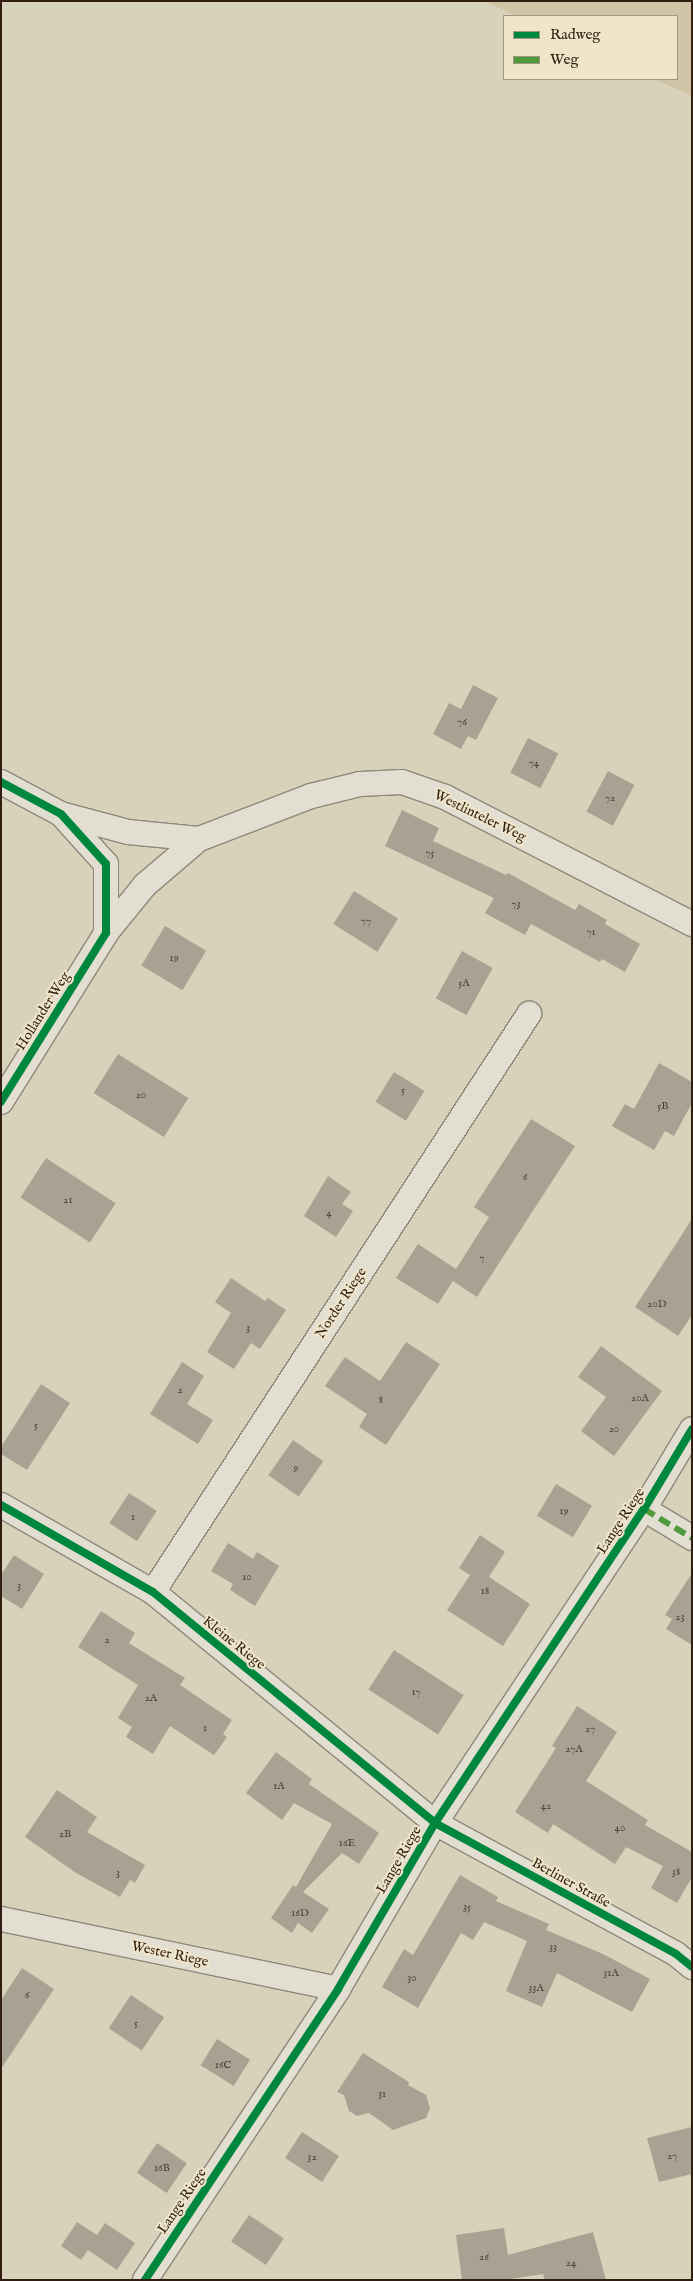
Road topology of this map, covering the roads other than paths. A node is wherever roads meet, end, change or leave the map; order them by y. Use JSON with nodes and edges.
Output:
{"nodes":[{"id":1,"x":1,"y":782,"type":"edge"},
{"id":2,"x":62,"y":814,"type":"junction"},
{"id":3,"x":199,"y":839,"type":"junction"},
{"id":4,"x":692,"y":924,"type":"edge"},
{"id":5,"x":106,"y":933,"type":"junction"},
{"id":6,"x":529,"y":1014,"type":"dead end"},
{"id":7,"x":1,"y":1102,"type":"edge"},
{"id":8,"x":692,"y":1429,"type":"edge"},
{"id":9,"x":1,"y":1505,"type":"edge"},
{"id":10,"x":644,"y":1509,"type":"junction"},
{"id":11,"x":692,"y":1538,"type":"edge"},
{"id":12,"x":153,"y":1592,"type":"junction"},
{"id":13,"x":435,"y":1823,"type":"junction"},
{"id":14,"x":1,"y":1919,"type":"edge"},
{"id":15,"x":692,"y":1967,"type":"edge"},
{"id":16,"x":338,"y":1989,"type":"junction"},
{"id":17,"x":145,"y":2280,"type":"edge"}],
"edges":[{"from":1,"to":2,"type":"street","name":"Westlinteler Weg"},
{"from":2,"to":3,"type":"street","name":"Westlinteler Weg"},
{"from":2,"to":5,"type":"street","name":"Westlinteler Weg"},
{"from":3,"to":4,"type":"street","name":"Westlinteler Weg"},
{"from":3,"to":5,"type":"street","name":"Westlinteler Weg"},
{"from":5,"to":7,"type":"street","name":"Hollander Weg"},
{"from":6,"to":12,"type":"street","name":"Norder Riege"},
{"from":8,"to":10,"type":"street","name":"Lange Riege"},
{"from":9,"to":12,"type":"street","name":"Kleine Riege"},
{"from":10,"to":11,"type":"street"},
{"from":10,"to":13,"type":"street","name":"Lange Riege"},
{"from":12,"to":13,"type":"street","name":"Kleine Riege"},
{"from":13,"to":15,"type":"street","name":"Berliner Straße"},
{"from":13,"to":16,"type":"street","name":"Lange Riege"},
{"from":14,"to":16,"type":"street","name":"Wester Riege"},
{"from":16,"to":17,"type":"street","name":"Lange Riege"}]}
